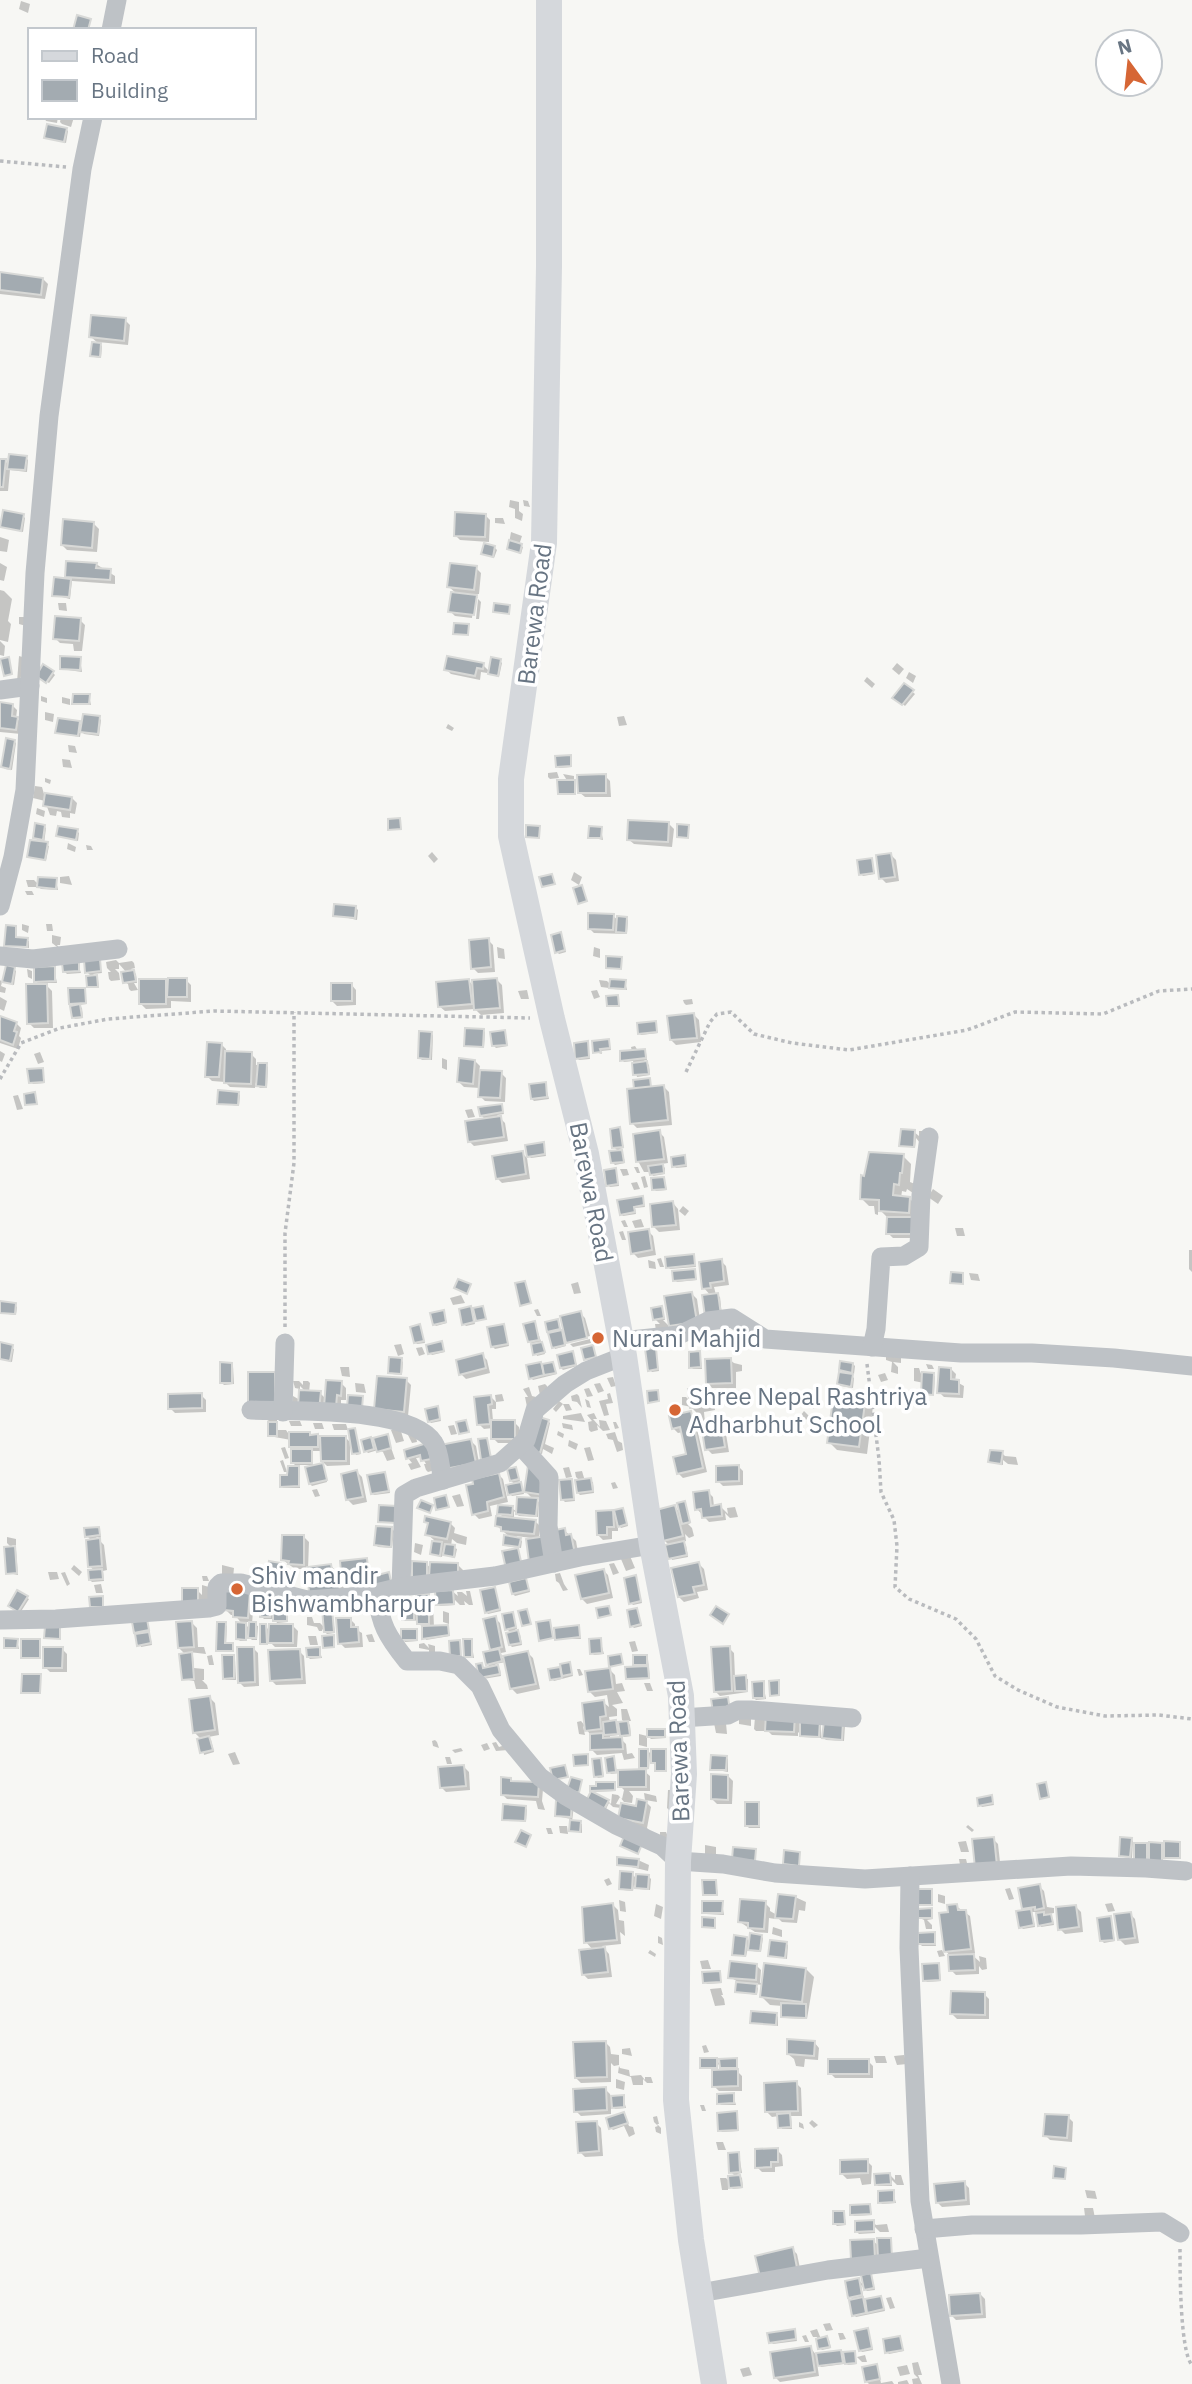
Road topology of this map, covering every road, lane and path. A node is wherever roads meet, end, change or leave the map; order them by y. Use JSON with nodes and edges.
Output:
{"nodes":[{"id":1,"x":117,"y":0,"type":"edge"},
{"id":2,"x":549,"y":0,"type":"edge"},
{"id":3,"x":111,"y":28,"type":"edge"},
{"id":4,"x":93,"y":119,"type":"edge"},
{"id":5,"x":0,"y":161,"type":"edge"},
{"id":6,"x":82,"y":169,"type":"junction"},
{"id":7,"x":30,"y":686,"type":"junction"},
{"id":8,"x":0,"y":690,"type":"edge"},
{"id":9,"x":0,"y":906,"type":"edge"},
{"id":10,"x":118,"y":950,"type":"dead end"},
{"id":11,"x":0,"y":956,"type":"edge"},
{"id":12,"x":1192,"y":989,"type":"edge"},
{"id":13,"x":294,"y":1012,"type":"junction"},
{"id":14,"x":552,"y":1018,"type":"junction"},
{"id":15,"x":686,"y":1072,"type":"dead end"},
{"id":16,"x":0,"y":1079,"type":"edge"},
{"id":17,"x":929,"y":1137,"type":"dead end"},
{"id":18,"x":285,"y":1343,"type":"joint"},
{"id":19,"x":873,"y":1347,"type":"junction"},
{"id":20,"x":623,"y":1348,"type":"junction"},
{"id":21,"x":1192,"y":1366,"type":"edge"},
{"id":22,"x":251,"y":1410,"type":"dead end"},
{"id":23,"x":283,"y":1412,"type":"junction"},
{"id":24,"x":520,"y":1445,"type":"junction"},
{"id":25,"x":443,"y":1480,"type":"junction"},
{"id":26,"x":652,"y":1545,"type":"junction"},
{"id":27,"x":554,"y":1563,"type":"junction"},
{"id":28,"x":401,"y":1587,"type":"junction"},
{"id":29,"x":376,"y":1593,"type":"junction"},
{"id":30,"x":0,"y":1620,"type":"edge"},
{"id":31,"x":681,"y":1718,"type":"junction"},
{"id":32,"x":852,"y":1718,"type":"dead end"},
{"id":33,"x":1192,"y":1719,"type":"edge"},
{"id":34,"x":678,"y":1861,"type":"junction"},
{"id":35,"x":1186,"y":1871,"type":"dead end"},
{"id":36,"x":910,"y":1876,"type":"junction"},
{"id":37,"x":924,"y":2229,"type":"junction"},
{"id":38,"x":1180,"y":2233,"type":"joint"},
{"id":39,"x":929,"y":2258,"type":"junction"},
{"id":40,"x":699,"y":2292,"type":"junction"},
{"id":41,"x":1192,"y":2365,"type":"edge"},
{"id":42,"x":714,"y":2384,"type":"edge"},
{"id":43,"x":951,"y":2384,"type":"edge"}],
"edges":[{"from":1,"to":3,"type":"street"},
{"from":2,"to":14,"type":"main road","name":"Barewa Road"},
{"from":4,"to":6,"type":"street"},
{"from":5,"to":6,"type":"path"},
{"from":6,"to":7,"type":"street"},
{"from":7,"to":8,"type":"street"},
{"from":7,"to":9,"type":"street"},
{"from":10,"to":11,"type":"street"},
{"from":12,"to":15,"type":"path"},
{"from":13,"to":14,"type":"path"},
{"from":13,"to":16,"type":"path"},
{"from":13,"to":18,"type":"path"},
{"from":14,"to":20,"type":"main road","name":"Barewa Road"},
{"from":17,"to":19,"type":"street"},
{"from":18,"to":23,"type":"street"},
{"from":19,"to":20,"type":"street"},
{"from":19,"to":21,"type":"street"},
{"from":19,"to":33,"type":"path"},
{"from":20,"to":24,"type":"street"},
{"from":20,"to":26,"type":"main road","name":"Barewa Road"},
{"from":22,"to":23,"type":"street"},
{"from":23,"to":25,"type":"street"},
{"from":24,"to":25,"type":"street"},
{"from":24,"to":27,"type":"street"},
{"from":25,"to":28,"type":"street"},
{"from":26,"to":27,"type":"street"},
{"from":26,"to":31,"type":"main road","name":"Barewa Road"},
{"from":27,"to":28,"type":"street"},
{"from":28,"to":29,"type":"street"},
{"from":29,"to":30,"type":"street"},
{"from":29,"to":34,"type":"street"},
{"from":31,"to":32,"type":"street"},
{"from":31,"to":34,"type":"main road","name":"Barewa Road"},
{"from":34,"to":36,"type":"street"},
{"from":34,"to":40,"type":"main road","name":"Barewa Road"},
{"from":35,"to":36,"type":"street"},
{"from":36,"to":37,"type":"street"},
{"from":37,"to":38,"type":"street"},
{"from":37,"to":39,"type":"street"},
{"from":38,"to":41,"type":"path"},
{"from":39,"to":40,"type":"street"},
{"from":39,"to":43,"type":"street"},
{"from":40,"to":42,"type":"main road","name":"Barewa Road"}]}
